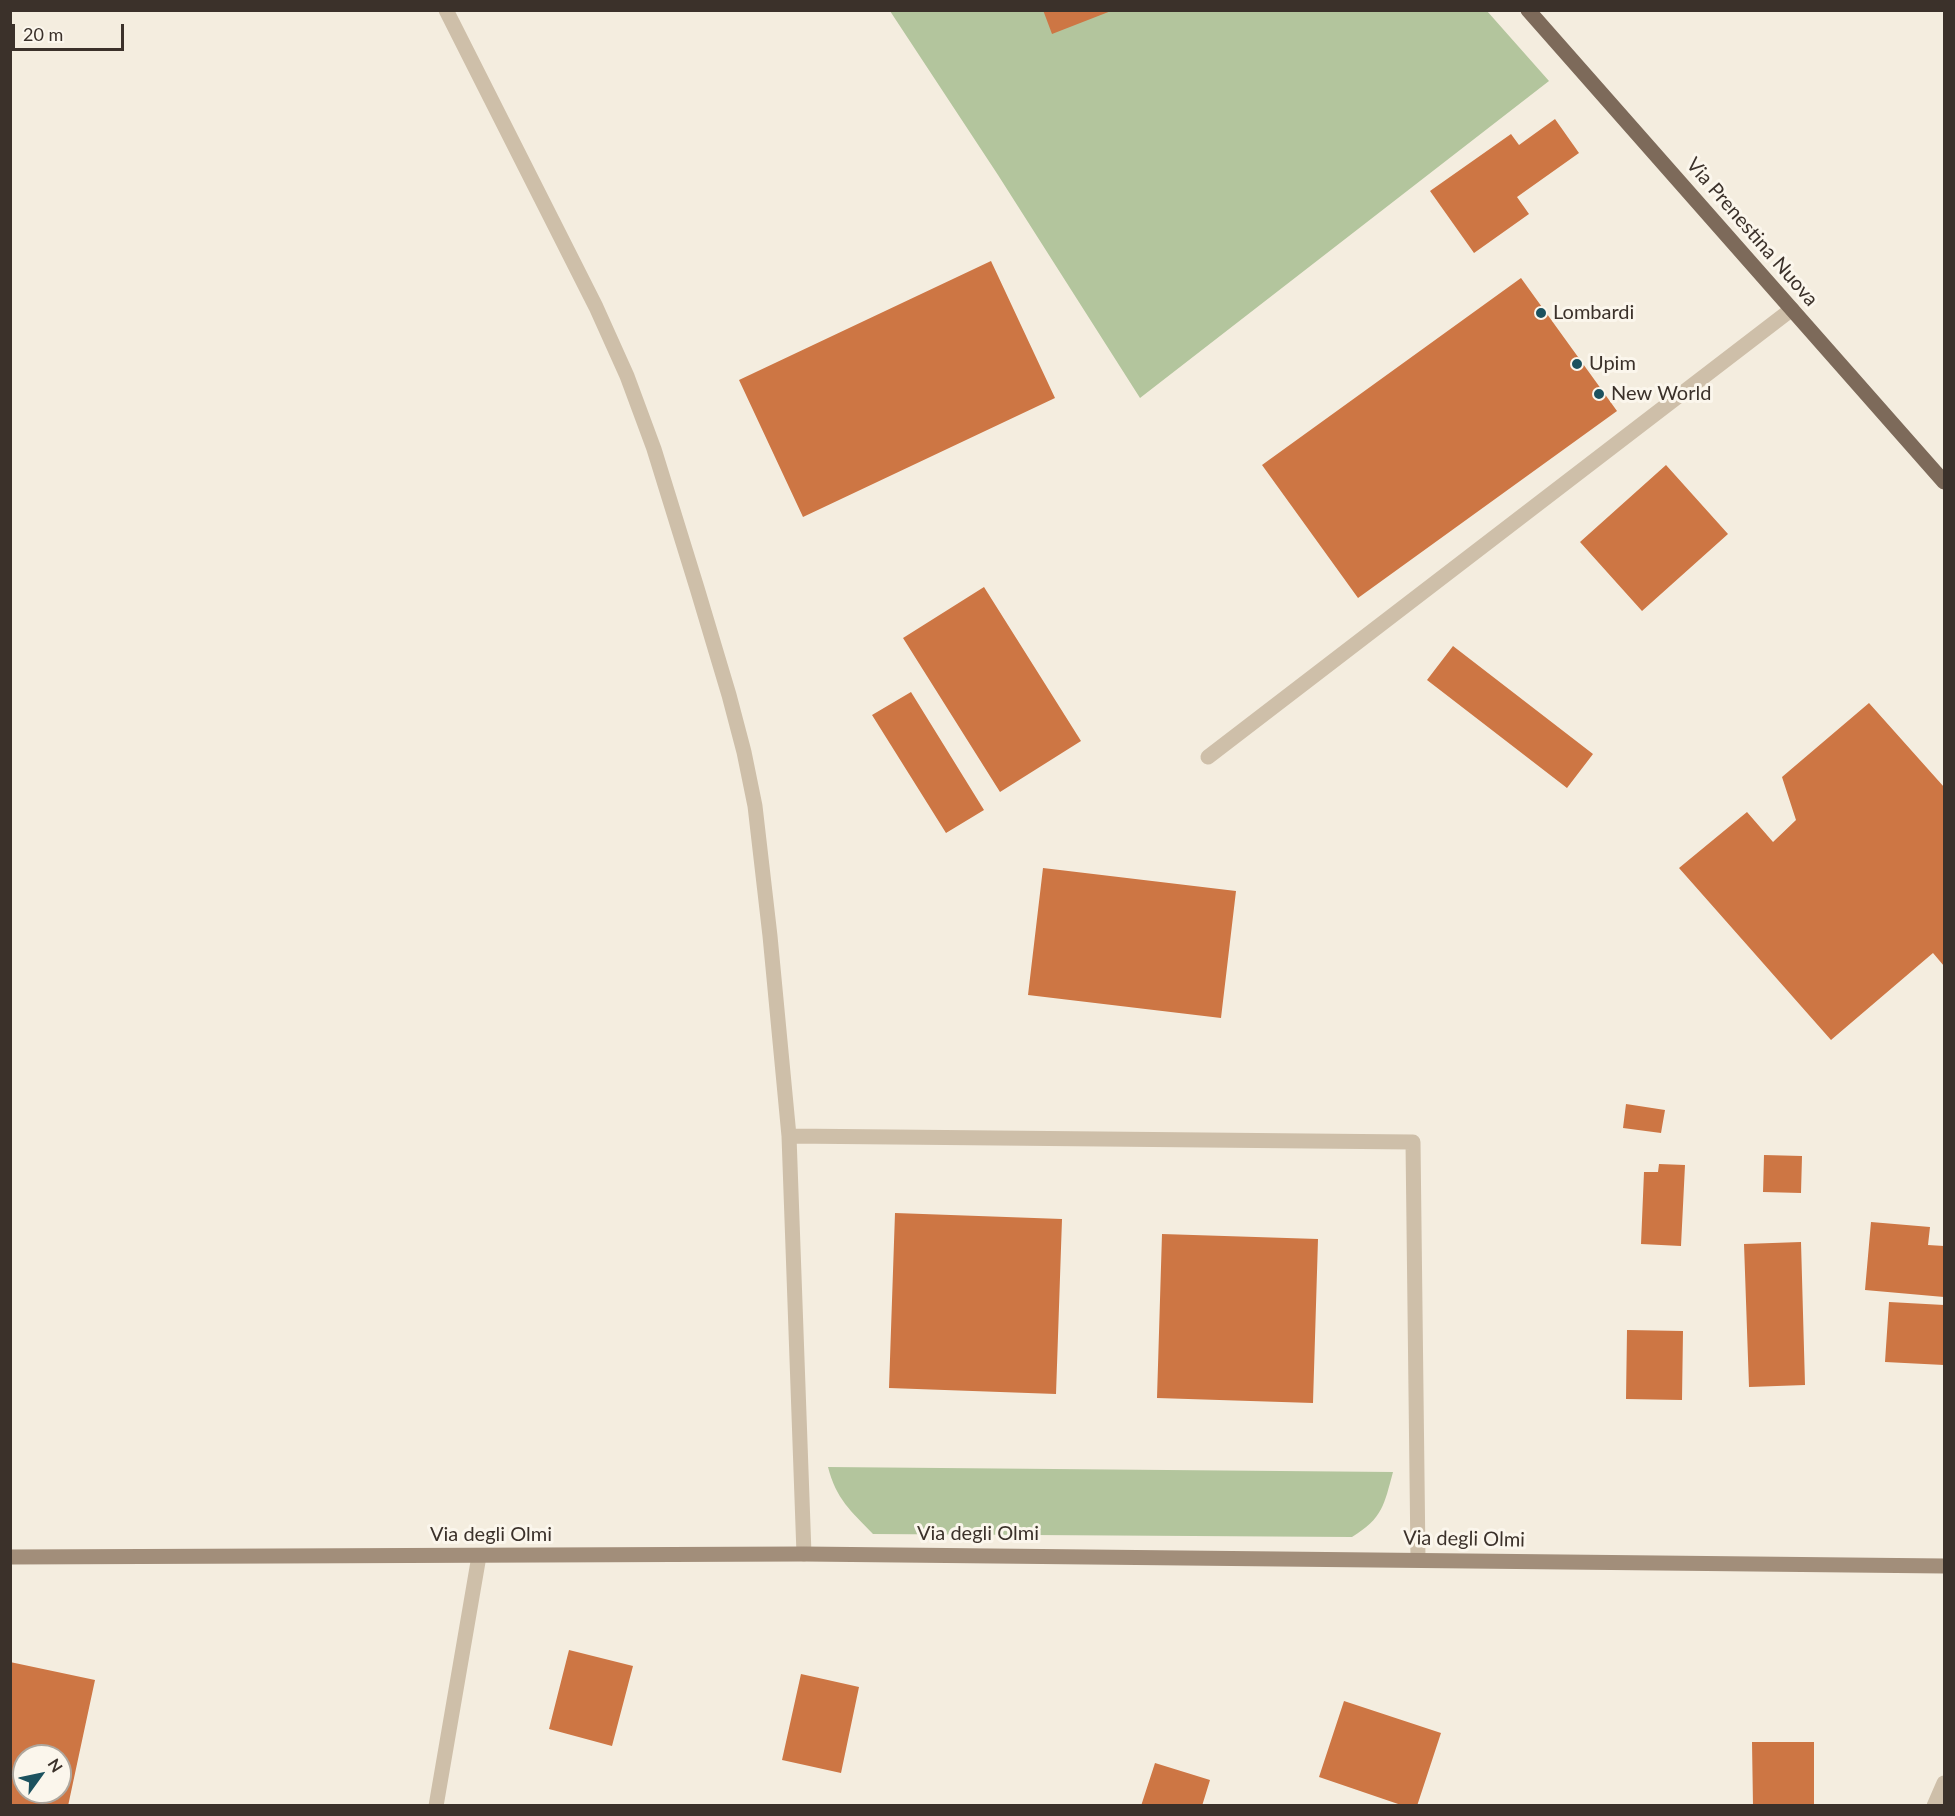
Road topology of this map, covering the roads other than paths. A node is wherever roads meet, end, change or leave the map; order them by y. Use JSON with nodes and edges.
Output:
{"nodes":[{"id":1,"x":446,"y":10,"type":"edge"},
{"id":2,"x":1528,"y":10,"type":"edge"},
{"id":3,"x":1792,"y":309,"type":"junction"},
{"id":4,"x":1944,"y":482,"type":"edge"},
{"id":5,"x":1208,"y":757,"type":"dead end"},
{"id":6,"x":789,"y":1136,"type":"junction"},
{"id":7,"x":804,"y":1554,"type":"junction"},
{"id":8,"x":479,"y":1556,"type":"junction"},
{"id":9,"x":10,"y":1557,"type":"edge"},
{"id":10,"x":1418,"y":1559,"type":"junction"},
{"id":11,"x":1944,"y":1566,"type":"edge"},
{"id":12,"x":1944,"y":1783,"type":"edge"},
{"id":13,"x":436,"y":1806,"type":"edge"},
{"id":14,"x":1934,"y":1806,"type":"edge"}],
"edges":[{"from":1,"to":6,"type":"street"},
{"from":2,"to":3,"type":"main road","name":"Via Prenestina Nuova"},
{"from":3,"to":4,"type":"main road","name":"Via Prenestina Nuova"},
{"from":3,"to":5,"type":"street"},
{"from":6,"to":7,"type":"street"},
{"from":6,"to":10,"type":"street"},
{"from":7,"to":8,"type":"street","name":"Via degli Olmi"},
{"from":7,"to":10,"type":"street","name":"Via degli Olmi"},
{"from":8,"to":9,"type":"street","name":"Via degli Olmi"},
{"from":8,"to":13,"type":"street"},
{"from":10,"to":11,"type":"street","name":"Via degli Olmi"},
{"from":12,"to":14,"type":"street"}]}
